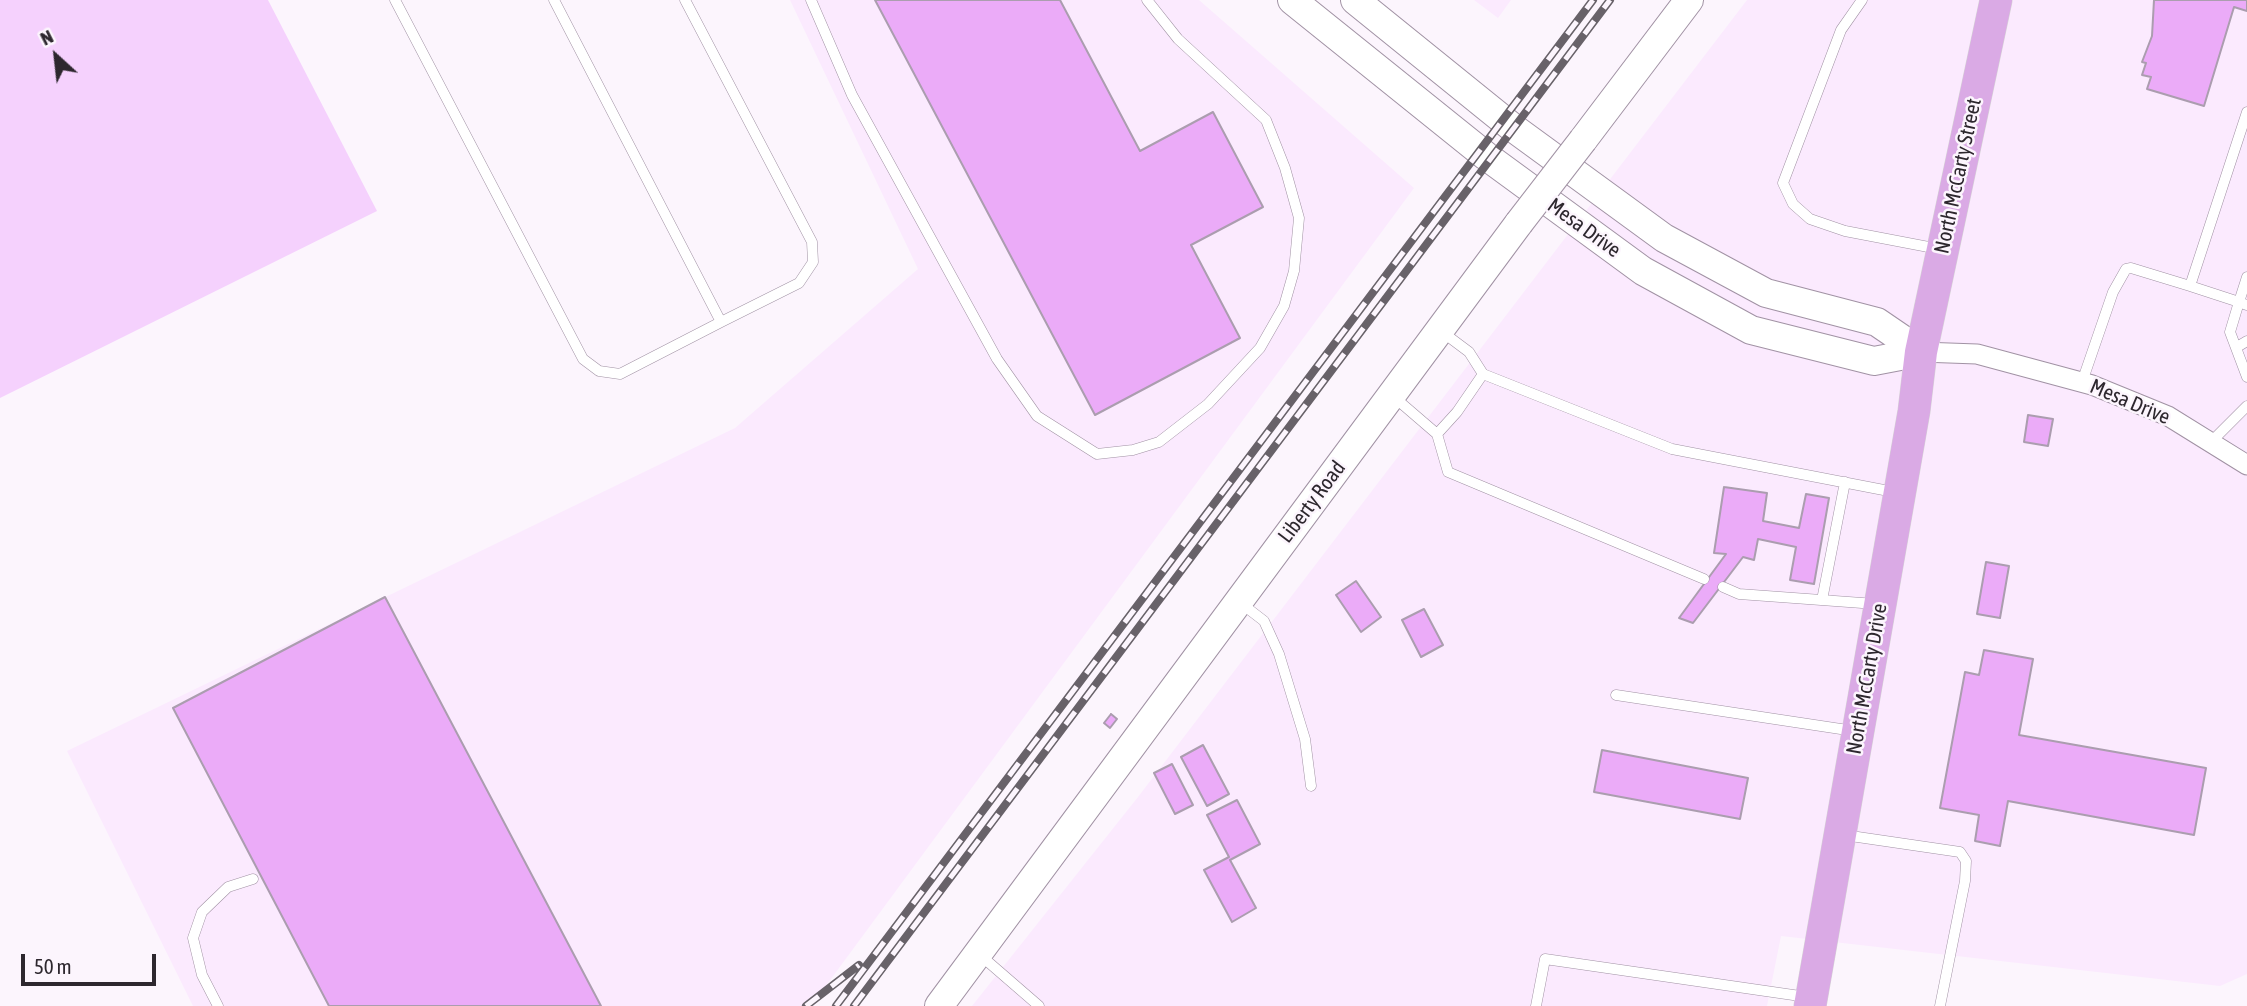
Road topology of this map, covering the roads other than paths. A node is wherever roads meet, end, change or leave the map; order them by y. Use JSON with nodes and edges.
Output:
{"nodes":[{"id":1,"x":395,"y":0,"type":"edge"},
{"id":2,"x":554,"y":0,"type":"edge"},
{"id":3,"x":685,"y":0,"type":"edge"},
{"id":4,"x":811,"y":0,"type":"edge"},
{"id":5,"x":1147,"y":0,"type":"edge"},
{"id":6,"x":1292,"y":0,"type":"edge"},
{"id":7,"x":1355,"y":0,"type":"edge"},
{"id":8,"x":1689,"y":0,"type":"edge"},
{"id":9,"x":1862,"y":0,"type":"edge"},
{"id":10,"x":1990,"y":3,"type":"edge"},
{"id":11,"x":2247,"y":112,"type":"edge"},
{"id":12,"x":1942,"y":249,"type":"junction"},
{"id":13,"x":2247,"y":278,"type":"edge"},
{"id":14,"x":2190,"y":286,"type":"junction"},
{"id":15,"x":2243,"y":304,"type":"edge"},
{"id":16,"x":721,"y":322,"type":"junction"},
{"id":17,"x":1440,"y":330,"type":"junction"},
{"id":18,"x":2247,"y":341,"type":"edge"},
{"id":19,"x":2238,"y":347,"type":"junction"},
{"id":20,"x":1921,"y":352,"type":"junction"},
{"id":21,"x":1483,"y":374,"type":"junction"},
{"id":22,"x":2247,"y":377,"type":"edge"},
{"id":23,"x":2082,"y":382,"type":"junction"},
{"id":24,"x":1391,"y":395,"type":"junction"},
{"id":25,"x":2247,"y":406,"type":"edge"},
{"id":26,"x":1437,"y":435,"type":"junction"},
{"id":27,"x":2211,"y":443,"type":"junction"},
{"id":28,"x":2247,"y":465,"type":"edge"},
{"id":29,"x":1845,"y":482,"type":"junction"},
{"id":30,"x":1900,"y":493,"type":"junction"},
{"id":31,"x":1704,"y":579,"type":"dead end"},
{"id":32,"x":1723,"y":587,"type":"dead end"},
{"id":33,"x":1822,"y":600,"type":"junction"},
{"id":34,"x":1238,"y":601,"type":"junction"},
{"id":35,"x":1880,"y":604,"type":"junction"},
{"id":36,"x":1616,"y":695,"type":"dead end"},
{"id":37,"x":1858,"y":732,"type":"junction"},
{"id":38,"x":1311,"y":786,"type":"dead end"},
{"id":39,"x":1840,"y":835,"type":"junction"},
{"id":40,"x":253,"y":879,"type":"dead end"},
{"id":41,"x":979,"y":954,"type":"junction"},
{"id":42,"x":1811,"y":1002,"type":"edge"},
{"id":43,"x":218,"y":1006,"type":"edge"},
{"id":44,"x":939,"y":1006,"type":"edge"},
{"id":45,"x":1039,"y":1006,"type":"edge"},
{"id":46,"x":1536,"y":1006,"type":"edge"},
{"id":47,"x":1940,"y":1006,"type":"edge"}],
"edges":[{"from":1,"to":16,"type":"lane"},
{"from":2,"to":16,"type":"lane"},
{"from":3,"to":16,"type":"lane"},
{"from":4,"to":5,"type":"lane"},
{"from":6,"to":20,"type":"main road","name":"Mesa Drive"},
{"from":7,"to":20,"type":"main road","name":"Mesa Drive"},
{"from":8,"to":17,"type":"main road","name":"Liberty Road","bridge":true},
{"from":9,"to":12,"type":"lane"},
{"from":10,"to":12,"type":"main road","name":"North McCarty Street"},
{"from":11,"to":14,"type":"lane"},
{"from":12,"to":20,"type":"main road","name":"North McCarty Street"},
{"from":13,"to":15,"type":"lane"},
{"from":14,"to":15,"type":"lane"},
{"from":14,"to":23,"type":"lane"},
{"from":15,"to":19,"type":"lane"},
{"from":17,"to":21,"type":"lane"},
{"from":17,"to":24,"type":"main road","name":"Liberty Road"},
{"from":18,"to":19,"type":"lane"},
{"from":19,"to":22,"type":"lane"},
{"from":20,"to":23,"type":"street","name":"Mesa Drive"},
{"from":20,"to":30,"type":"main road","name":"North McCarty Drive"},
{"from":21,"to":26,"type":"lane"},
{"from":21,"to":29,"type":"lane"},
{"from":23,"to":27,"type":"street","name":"Mesa Drive"},
{"from":24,"to":26,"type":"lane"},
{"from":24,"to":34,"type":"main road","name":"Liberty Road"},
{"from":25,"to":27,"type":"lane"},
{"from":26,"to":31,"type":"lane"},
{"from":27,"to":28,"type":"street","name":"Mesa Drive"},
{"from":29,"to":30,"type":"lane"},
{"from":29,"to":33,"type":"lane"},
{"from":30,"to":35,"type":"main road","name":"North McCarty Drive"},
{"from":32,"to":33,"type":"lane"},
{"from":33,"to":35,"type":"lane"},
{"from":34,"to":38,"type":"lane"},
{"from":34,"to":41,"type":"main road","name":"Liberty Road"},
{"from":35,"to":37,"type":"main road","name":"North McCarty Drive"},
{"from":36,"to":37,"type":"lane"},
{"from":37,"to":39,"type":"main road","name":"North McCarty Drive"},
{"from":39,"to":42,"type":"main road","name":"North McCarty Drive"},
{"from":39,"to":47,"type":"lane"},
{"from":40,"to":43,"type":"lane"},
{"from":41,"to":44,"type":"main road","name":"Liberty Road"},
{"from":41,"to":45,"type":"lane"},
{"from":42,"to":46,"type":"lane"}]}
